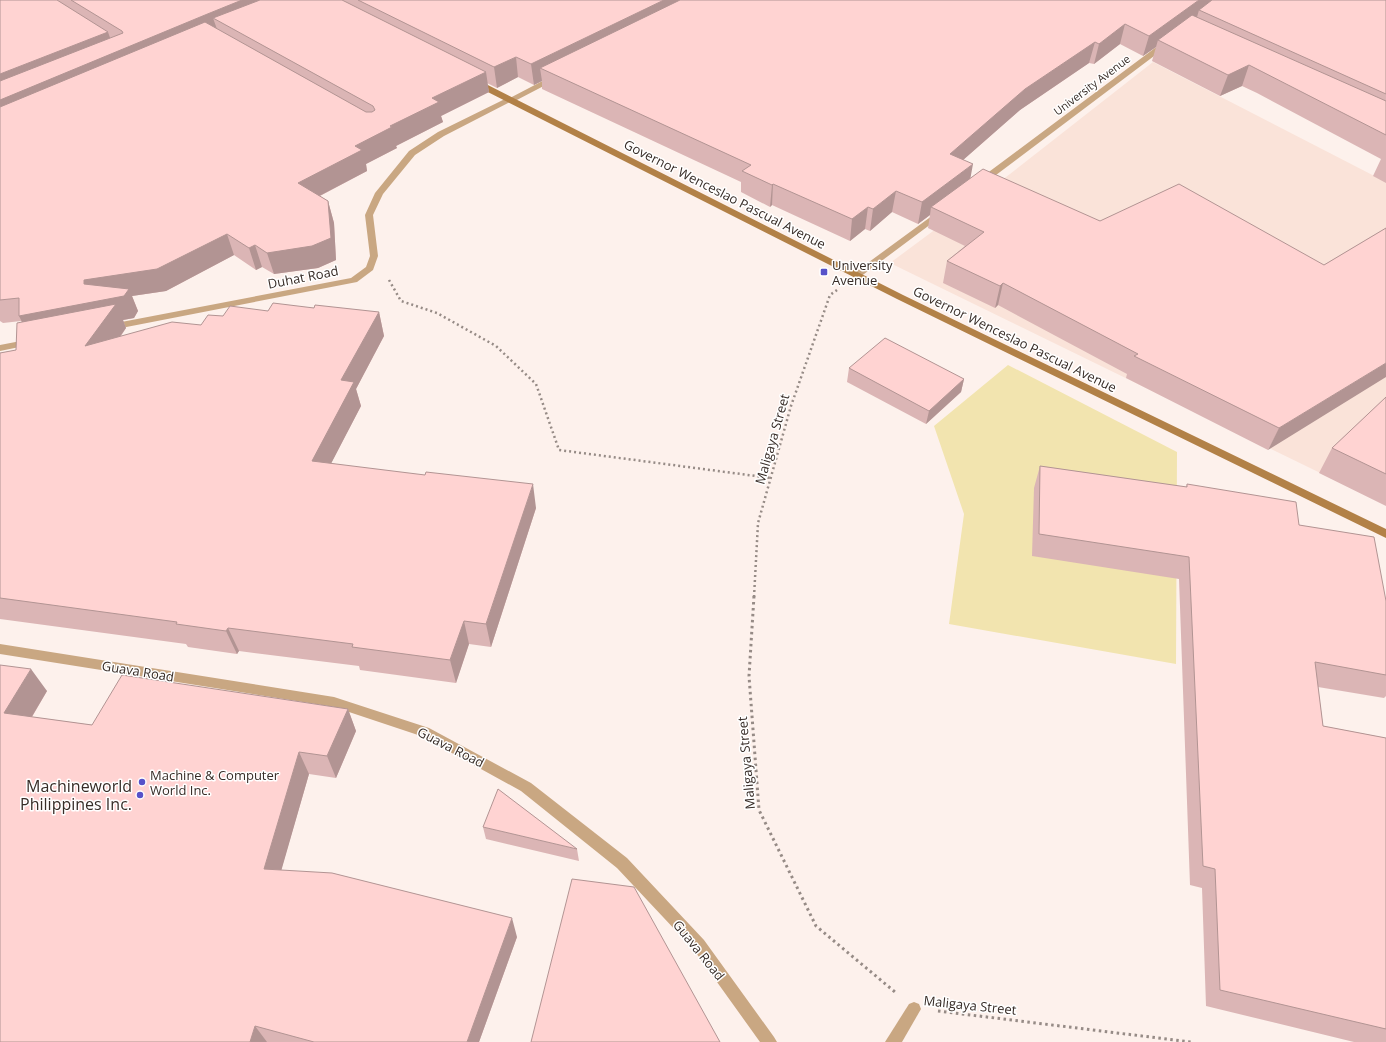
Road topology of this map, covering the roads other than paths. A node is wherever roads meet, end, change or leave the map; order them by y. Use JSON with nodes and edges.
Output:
{"nodes":[{"id":1,"x":1172,"y":39,"type":"edge"},
{"id":2,"x":559,"y":76,"type":"edge"},
{"id":3,"x":468,"y":78,"type":"edge"},
{"id":4,"x":510,"y":100,"type":"junction"},
{"id":5,"x":977,"y":186,"type":"edge"},
{"id":6,"x":945,"y":209,"type":"edge"},
{"id":7,"x":857,"y":275,"type":"junction"},
{"id":8,"x":102,"y":329,"type":"edge"},
{"id":9,"x":39,"y":341,"type":"edge"},
{"id":10,"x":0,"y":348,"type":"edge"},
{"id":11,"x":1386,"y":534,"type":"edge"},
{"id":12,"x":0,"y":649,"type":"edge"},
{"id":13,"x":914,"y":1009,"type":"road end"},
{"id":14,"x":769,"y":1042,"type":"edge"},
{"id":15,"x":893,"y":1042,"type":"edge"}],
"edges":[{"from":1,"to":5,"type":"street","name":"University Avenue"},
{"from":2,"to":4,"type":"street"},
{"from":3,"to":4,"type":"main road","name":"Governor Wenceslao Pascual Avenue"},
{"from":4,"to":7,"type":"main road","name":"Governor Wenceslao Pascual Avenue"},
{"from":4,"to":8,"type":"street","name":"Duhat Road"},
{"from":6,"to":7,"type":"street"},
{"from":7,"to":11,"type":"main road","name":"Governor Wenceslao Pascual Avenue"},
{"from":9,"to":10,"type":"street"},
{"from":12,"to":14,"type":"street","name":"Guava Road"},
{"from":13,"to":15,"type":"street"}]}
